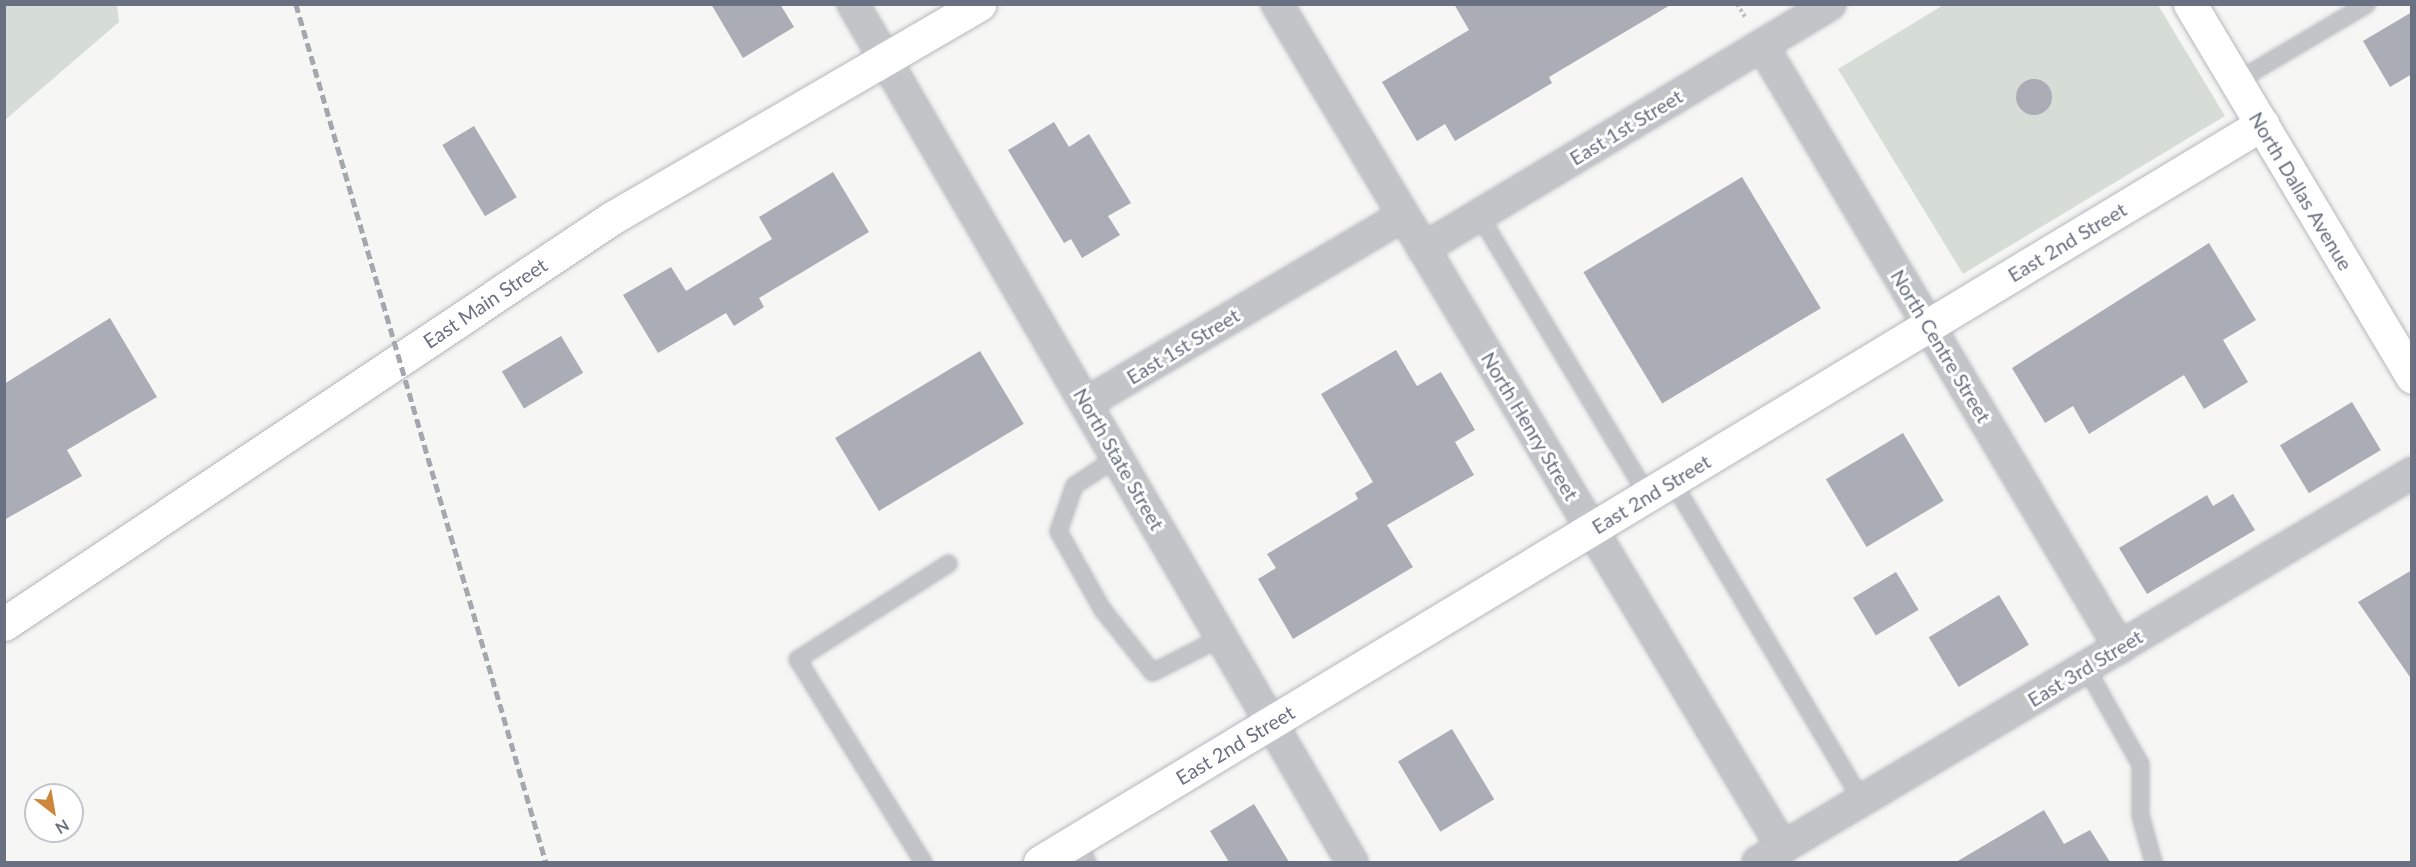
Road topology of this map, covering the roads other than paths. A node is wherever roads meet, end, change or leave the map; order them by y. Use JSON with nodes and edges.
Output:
{"nodes":[{"id":1,"x":853,"y":4,"type":"edge"},
{"id":2,"x":979,"y":4,"type":"edge"},
{"id":3,"x":1277,"y":4,"type":"edge"},
{"id":4,"x":1830,"y":4,"type":"edge"},
{"id":5,"x":2190,"y":4,"type":"edge"},
{"id":6,"x":2366,"y":4,"type":"edge"},
{"id":7,"x":1762,"y":45,"type":"junction"},
{"id":8,"x":884,"y":56,"type":"junction"},
{"id":9,"x":2236,"y":81,"type":"junction"},
{"id":10,"x":2262,"y":124,"type":"junction"},
{"id":11,"x":1479,"y":215,"type":"junction"},
{"id":12,"x":1403,"y":216,"type":"junction"},
{"id":13,"x":1423,"y":249,"type":"junction"},
{"id":14,"x":1929,"y":326,"type":"junction"},
{"id":15,"x":2412,"y":377,"type":"edge"},
{"id":16,"x":1088,"y":402,"type":"junction"},
{"id":17,"x":1118,"y":456,"type":"junction"},
{"id":18,"x":2412,"y":473,"type":"edge"},
{"id":19,"x":1660,"y":488,"type":"junction"},
{"id":20,"x":1592,"y":529,"type":"junction"},
{"id":21,"x":948,"y":563,"type":"dead end"},
{"id":22,"x":4,"y":624,"type":"edge"},
{"id":23,"x":1221,"y":637,"type":"junction"},
{"id":24,"x":2120,"y":648,"type":"junction"},
{"id":25,"x":2086,"y":668,"type":"junction"},
{"id":26,"x":1270,"y":723,"type":"junction"},
{"id":27,"x":1862,"y":801,"type":"junction"},
{"id":28,"x":1081,"y":852,"type":"edge"},
{"id":29,"x":1770,"y":855,"type":"edge"},
{"id":30,"x":922,"y":862,"type":"edge"},
{"id":31,"x":1040,"y":862,"type":"edge"},
{"id":32,"x":1352,"y":862,"type":"edge"},
{"id":33,"x":2153,"y":862,"type":"edge"}],
"edges":[{"from":1,"to":8,"type":"street","name":"North State Street"},
{"from":2,"to":8,"type":"street","name":"East Main Street"},
{"from":3,"to":12,"type":"street","name":"North Henry Street"},
{"from":4,"to":7,"type":"street","name":"East 1st Street"},
{"from":5,"to":9,"type":"street","name":"North Dallas Avenue"},
{"from":6,"to":9,"type":"lane"},
{"from":7,"to":11,"type":"street","name":"East 1st Street"},
{"from":7,"to":14,"type":"street","name":"North Centre Street"},
{"from":8,"to":16,"type":"street","name":"North State Street"},
{"from":8,"to":22,"type":"street","name":"East Main Street"},
{"from":9,"to":10,"type":"street","name":"North Dallas Avenue"},
{"from":10,"to":14,"type":"street","name":"East 2nd Street"},
{"from":10,"to":15,"type":"street","name":"North Dallas Avenue"},
{"from":11,"to":13,"type":"street","name":"East 1st Street"},
{"from":11,"to":19,"type":"lane"},
{"from":12,"to":13,"type":"street","name":"North Henry Street"},
{"from":12,"to":16,"type":"street","name":"East 1st Street"},
{"from":13,"to":20,"type":"street","name":"North Henry Street"},
{"from":14,"to":19,"type":"street","name":"East 2nd Street"},
{"from":14,"to":24,"type":"street","name":"North Centre Street"},
{"from":16,"to":17,"type":"street","name":"North State Street"},
{"from":17,"to":23,"type":"street","name":"North State Street"},
{"from":17,"to":23,"type":"lane"},
{"from":18,"to":24,"type":"street","name":"East 3rd Street"},
{"from":19,"to":20,"type":"street","name":"East 2nd Street"},
{"from":19,"to":27,"type":"lane"},
{"from":20,"to":26,"type":"street","name":"East 2nd Street"},
{"from":20,"to":29,"type":"street","name":"North Henry Street"},
{"from":21,"to":30,"type":"lane"},
{"from":23,"to":26,"type":"street","name":"North State Street"},
{"from":24,"to":25,"type":"street","name":"East 3rd Street"},
{"from":25,"to":27,"type":"street","name":"East 3rd Street"},
{"from":25,"to":33,"type":"lane"},
{"from":26,"to":28,"type":"street","name":"East 2nd Street"},
{"from":26,"to":32,"type":"street","name":"North State Street"},
{"from":27,"to":29,"type":"street","name":"East 3rd Street"},
{"from":28,"to":31,"type":"street","name":"East 2nd Street"}]}
